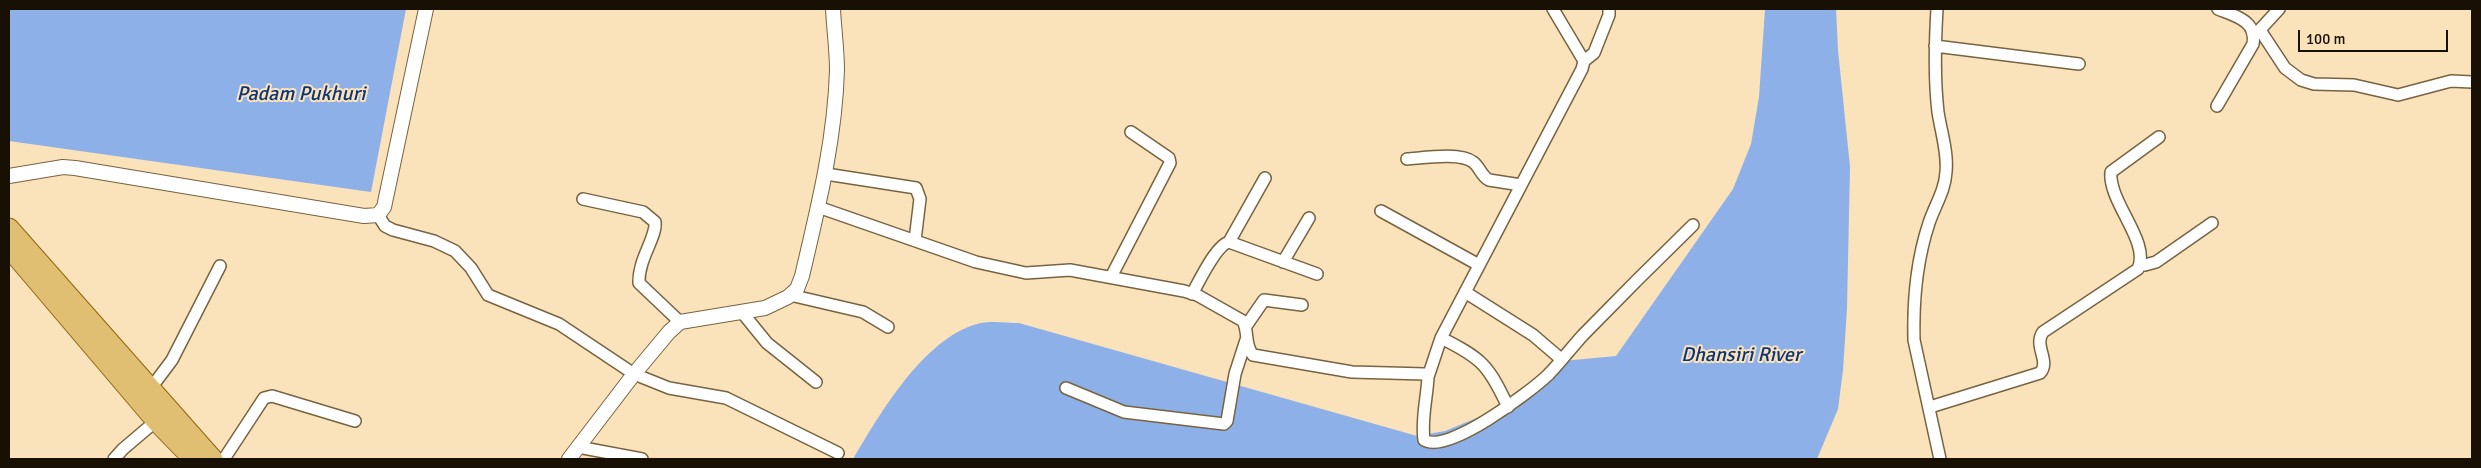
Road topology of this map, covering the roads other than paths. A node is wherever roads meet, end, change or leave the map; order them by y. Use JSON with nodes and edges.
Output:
{"nodes":[{"id":1,"x":426,"y":9,"type":"edge"},
{"id":2,"x":833,"y":9,"type":"edge"},
{"id":3,"x":1552,"y":9,"type":"edge"},
{"id":4,"x":1609,"y":9,"type":"edge"},
{"id":5,"x":1937,"y":9,"type":"edge"},
{"id":6,"x":2222,"y":9,"type":"edge"},
{"id":7,"x":2279,"y":9,"type":"edge"},
{"id":8,"x":2257,"y":33,"type":"junction"},
{"id":9,"x":1935,"y":46,"type":"junction"},
{"id":10,"x":1584,"y":61,"type":"junction"},
{"id":11,"x":2079,"y":64,"type":"dead end"},
{"id":12,"x":2472,"y":82,"type":"edge"},
{"id":13,"x":2217,"y":106,"type":"dead end"},
{"id":14,"x":1131,"y":132,"type":"dead end"},
{"id":15,"x":2159,"y":137,"type":"dead end"},
{"id":16,"x":1407,"y":159,"type":"dead end"},
{"id":17,"x":826,"y":174,"type":"junction"},
{"id":18,"x":9,"y":176,"type":"edge"},
{"id":19,"x":1265,"y":178,"type":"dead end"},
{"id":20,"x":1521,"y":185,"type":"junction"},
{"id":21,"x":583,"y":199,"type":"dead end"},
{"id":22,"x":818,"y":207,"type":"junction"},
{"id":23,"x":1381,"y":211,"type":"dead end"},
{"id":24,"x":378,"y":215,"type":"junction"},
{"id":25,"x":1309,"y":218,"type":"dead end"},
{"id":26,"x":2212,"y":223,"type":"dead end"},
{"id":27,"x":1693,"y":225,"type":"dead end"},
{"id":28,"x":9,"y":228,"type":"edge"},
{"id":29,"x":915,"y":240,"type":"junction"},
{"id":30,"x":1229,"y":242,"type":"junction"},
{"id":31,"x":9,"y":248,"type":"edge"},
{"id":32,"x":1283,"y":262,"type":"junction"},
{"id":33,"x":2141,"y":263,"type":"junction"},
{"id":34,"x":1479,"y":265,"type":"junction"},
{"id":35,"x":220,"y":266,"type":"dead end"},
{"id":36,"x":1317,"y":274,"type":"dead end"},
{"id":37,"x":1111,"y":277,"type":"junction"},
{"id":38,"x":1465,"y":292,"type":"junction"},
{"id":39,"x":1192,"y":294,"type":"junction"},
{"id":40,"x":790,"y":295,"type":"junction"},
{"id":41,"x":1302,"y":305,"type":"dead end"},
{"id":42,"x":741,"y":312,"type":"junction"},
{"id":43,"x":680,"y":322,"type":"junction"},
{"id":44,"x":1246,"y":326,"type":"junction"},
{"id":45,"x":888,"y":327,"type":"dead end"},
{"id":46,"x":1441,"y":338,"type":"junction"},
{"id":47,"x":1246,"y":340,"type":"junction"},
{"id":48,"x":1561,"y":360,"type":"junction"},
{"id":49,"x":634,"y":374,"type":"junction"},
{"id":50,"x":1428,"y":377,"type":"junction"},
{"id":51,"x":816,"y":382,"type":"dead end"},
{"id":52,"x":151,"y":388,"type":"junction"},
{"id":53,"x":1066,"y":388,"type":"dead end"},
{"id":54,"x":1508,"y":407,"type":"junction"},
{"id":55,"x":1930,"y":407,"type":"junction"},
{"id":56,"x":156,"y":421,"type":"junction"},
{"id":57,"x":356,"y":421,"type":"dead end"},
{"id":58,"x":578,"y":448,"type":"junction"},
{"id":59,"x":838,"y":453,"type":"dead end"},
{"id":60,"x":114,"y":459,"type":"edge"},
{"id":61,"x":193,"y":459,"type":"edge"},
{"id":62,"x":213,"y":459,"type":"edge"},
{"id":63,"x":224,"y":459,"type":"edge"},
{"id":64,"x":569,"y":459,"type":"edge"},
{"id":65,"x":642,"y":459,"type":"edge"},
{"id":66,"x":1940,"y":459,"type":"edge"}],
"edges":[{"from":1,"to":24,"type":"street"},
{"from":2,"to":17,"type":"street"},
{"from":3,"to":10,"type":"street"},
{"from":4,"to":10,"type":"street"},
{"from":5,"to":9,"type":"street"},
{"from":6,"to":8,"type":"street"},
{"from":7,"to":8,"type":"street"},
{"from":8,"to":12,"type":"street"},
{"from":8,"to":13,"type":"street"},
{"from":9,"to":11,"type":"street"},
{"from":9,"to":55,"type":"street"},
{"from":10,"to":20,"type":"street"},
{"from":14,"to":37,"type":"street"},
{"from":15,"to":33,"type":"street"},
{"from":16,"to":20,"type":"street"},
{"from":17,"to":22,"type":"street"},
{"from":17,"to":29,"type":"street"},
{"from":18,"to":24,"type":"street"},
{"from":19,"to":30,"type":"street"},
{"from":20,"to":34,"type":"street"},
{"from":21,"to":43,"type":"street"},
{"from":22,"to":29,"type":"street"},
{"from":22,"to":40,"type":"street"},
{"from":23,"to":34,"type":"street"},
{"from":24,"to":49,"type":"street"},
{"from":25,"to":32,"type":"street"},
{"from":26,"to":33,"type":"street"},
{"from":27,"to":48,"type":"street"},
{"from":28,"to":52,"type":"main road"},
{"from":29,"to":37,"type":"street"},
{"from":30,"to":32,"type":"street"},
{"from":30,"to":39,"type":"street"},
{"from":31,"to":56,"type":"main road"},
{"from":32,"to":36,"type":"street"},
{"from":33,"to":55,"type":"street"},
{"from":34,"to":38,"type":"street"},
{"from":35,"to":52,"type":"street"},
{"from":37,"to":39,"type":"street"},
{"from":38,"to":46,"type":"street"},
{"from":38,"to":48,"type":"street"},
{"from":39,"to":44,"type":"street"},
{"from":40,"to":42,"type":"street"},
{"from":40,"to":45,"type":"street"},
{"from":41,"to":44,"type":"street"},
{"from":42,"to":43,"type":"street"},
{"from":42,"to":51,"type":"street"},
{"from":43,"to":49,"type":"street"},
{"from":44,"to":47,"type":"street"},
{"from":46,"to":50,"type":"street"},
{"from":46,"to":54,"type":"street"},
{"from":47,"to":50,"type":"street"},
{"from":47,"to":53,"type":"street"},
{"from":48,"to":54,"type":"street"},
{"from":49,"to":58,"type":"street"},
{"from":49,"to":59,"type":"street"},
{"from":50,"to":54,"type":"street"},
{"from":52,"to":62,"type":"main road"},
{"from":55,"to":66,"type":"street"},
{"from":56,"to":60,"type":"street"},
{"from":56,"to":61,"type":"main road"},
{"from":57,"to":63,"type":"street"},
{"from":58,"to":64,"type":"street"},
{"from":58,"to":65,"type":"street"}]}
